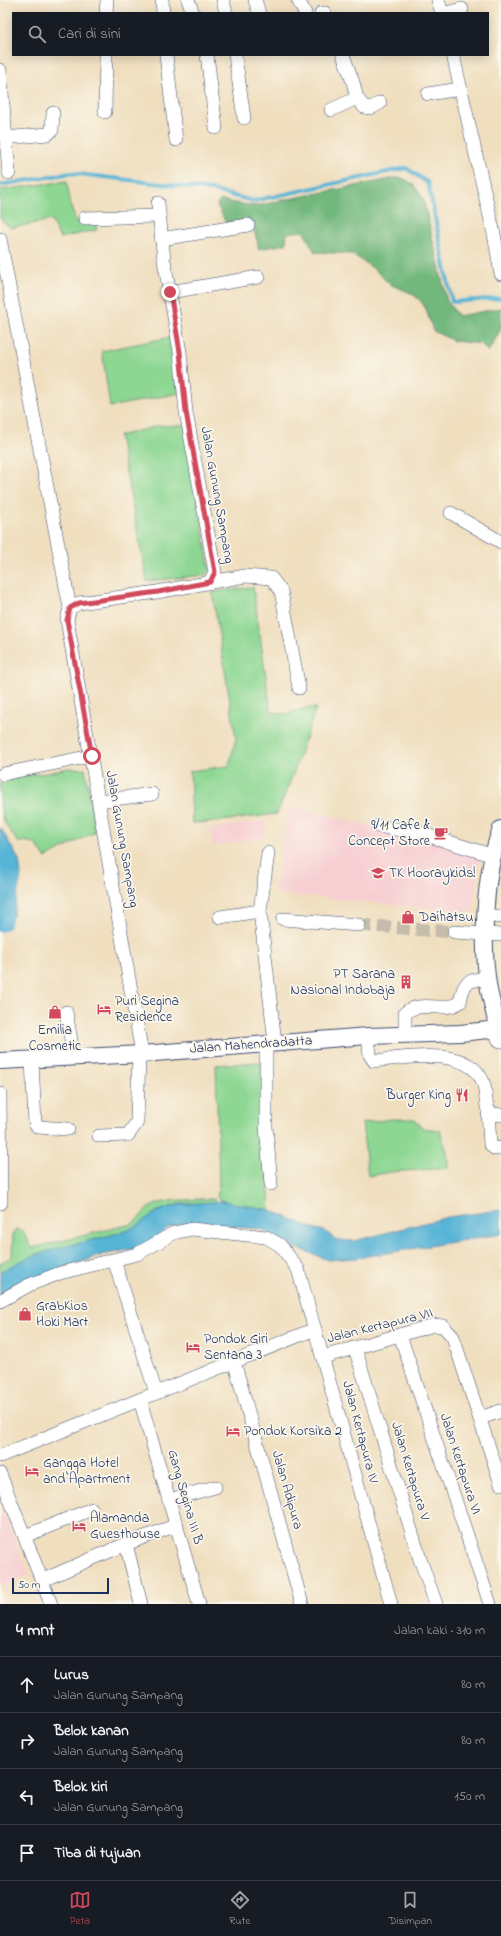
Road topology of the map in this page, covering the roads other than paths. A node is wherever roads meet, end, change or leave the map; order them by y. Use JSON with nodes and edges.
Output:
{"nodes":[{"id":1,"x":107,"y":0,"type":"edge"},
{"id":2,"x":162,"y":0,"type":"edge"},
{"id":3,"x":188,"y":0,"type":"edge"},
{"id":4,"x":223,"y":0,"type":"edge"},
{"id":5,"x":255,"y":0,"type":"edge"},
{"id":6,"x":298,"y":0,"type":"edge"},
{"id":7,"x":438,"y":0,"type":"edge"},
{"id":8,"x":462,"y":9,"type":"dead end"},
{"id":9,"x":106,"y":12,"type":"edge"},
{"id":10,"x":163,"y":12,"type":"edge"},
{"id":11,"x":193,"y":12,"type":"edge"},
{"id":12,"x":226,"y":12,"type":"edge"},
{"id":13,"x":259,"y":12,"type":"edge"},
{"id":14,"x":304,"y":12,"type":"edge"},
{"id":15,"x":442,"y":12,"type":"edge"},
{"id":16,"x":450,"y":12,"type":"edge"},
{"id":17,"x":106,"y":56,"type":"edge"},
{"id":18,"x":166,"y":56,"type":"edge"},
{"id":19,"x":207,"y":56,"type":"edge"},
{"id":20,"x":235,"y":56,"type":"edge"},
{"id":21,"x":344,"y":56,"type":"edge"},
{"id":22,"x":453,"y":56,"type":"edge"},
{"id":23,"x":0,"y":70,"type":"edge"},
{"id":24,"x":460,"y":89,"type":"junction"},
{"id":25,"x":428,"y":94,"type":"dead end"},
{"id":26,"x":357,"y":98,"type":"junction"},
{"id":27,"x":380,"y":104,"type":"dead end"},
{"id":28,"x":331,"y":110,"type":"dead end"},
{"id":29,"x":105,"y":112,"type":"dead end"},
{"id":30,"x":54,"y":113,"type":"dead end"},
{"id":31,"x":244,"y":118,"type":"dead end"},
{"id":32,"x":216,"y":128,"type":"dead end"},
{"id":33,"x":5,"y":138,"type":"junction"},
{"id":34,"x":176,"y":140,"type":"dead end"},
{"id":35,"x":9,"y":172,"type":"dead end"},
{"id":36,"x":158,"y":202,"type":"dead end"},
{"id":37,"x":159,"y":216,"type":"junction"},
{"id":38,"x":85,"y":218,"type":"dead end"},
{"id":39,"x":248,"y":225,"type":"dead end"},
{"id":40,"x":161,"y":238,"type":"junction"},
{"id":41,"x":0,"y":239,"type":"edge"},
{"id":42,"x":501,"y":274,"type":"edge"},
{"id":43,"x":258,"y":277,"type":"dead end"},
{"id":44,"x":170,"y":292,"type":"junction"},
{"id":45,"x":452,"y":513,"type":"dead end"},
{"id":46,"x":501,"y":542,"type":"edge"},
{"id":47,"x":210,"y":582,"type":"junction"},
{"id":48,"x":70,"y":608,"type":"junction"},
{"id":49,"x":299,"y":688,"type":"dead end"},
{"id":50,"x":92,"y":756,"type":"junction"},
{"id":51,"x":4,"y":774,"type":"dead end"},
{"id":52,"x":152,"y":794,"type":"dead end"},
{"id":53,"x":99,"y":801,"type":"junction"},
{"id":54,"x":378,"y":826,"type":"dead end"},
{"id":55,"x":501,"y":829,"type":"edge"},
{"id":56,"x":268,"y":853,"type":"dead end"},
{"id":57,"x":494,"y":856,"type":"junction"},
{"id":58,"x":260,"y":911,"type":"junction"},
{"id":59,"x":220,"y":916,"type":"dead end"},
{"id":60,"x":494,"y":916,"type":"edge"},
{"id":61,"x":283,"y":919,"type":"dead end"},
{"id":62,"x":359,"y":925,"type":"tunnel mouth"},
{"id":63,"x":454,"y":932,"type":"tunnel mouth"},
{"id":64,"x":493,"y":935,"type":"edge"},
{"id":65,"x":488,"y":978,"type":"junction"},
{"id":66,"x":66,"y":1012,"type":"dead end"},
{"id":67,"x":500,"y":1032,"type":"edge"},
{"id":68,"x":405,"y":1035,"type":"junction"},
{"id":69,"x":368,"y":1036,"type":"junction"},
{"id":70,"x":271,"y":1044,"type":"junction"},
{"id":71,"x":140,"y":1054,"type":"junction"},
{"id":72,"x":74,"y":1057,"type":"junction"},
{"id":73,"x":32,"y":1060,"type":"junction"},
{"id":74,"x":0,"y":1061,"type":"edge"},
{"id":75,"x":0,"y":1094,"type":"edge"},
{"id":76,"x":488,"y":1110,"type":"junction"},
{"id":77,"x":501,"y":1115,"type":"edge"},
{"id":78,"x":68,"y":1129,"type":"dead end"},
{"id":79,"x":99,"y":1136,"type":"dead end"},
{"id":80,"x":501,"y":1148,"type":"edge"},
{"id":81,"x":271,"y":1184,"type":"dead end"},
{"id":82,"x":1,"y":1203,"type":"dead end"},
{"id":83,"x":114,"y":1260,"type":"junction"},
{"id":84,"x":0,"y":1301,"type":"edge"},
{"id":85,"x":315,"y":1329,"type":"junction"},
{"id":86,"x":400,"y":1334,"type":"junction"},
{"id":87,"x":355,"y":1348,"type":"junction"},
{"id":88,"x":323,"y":1357,"type":"junction"},
{"id":89,"x":234,"y":1361,"type":"junction"},
{"id":90,"x":156,"y":1393,"type":"junction"},
{"id":91,"x":140,"y":1400,"type":"junction"},
{"id":92,"x":501,"y":1411,"type":"edge"},
{"id":93,"x":480,"y":1418,"type":"junction"},
{"id":94,"x":0,"y":1456,"type":"edge"},
{"id":95,"x":1,"y":1478,"type":"edge"},
{"id":96,"x":501,"y":1484,"type":"edge"},
{"id":97,"x":215,"y":1487,"type":"dead end"},
{"id":98,"x":169,"y":1500,"type":"junction"},
{"id":99,"x":92,"y":1509,"type":"dead end"},
{"id":100,"x":177,"y":1525,"type":"junction"},
{"id":101,"x":25,"y":1536,"type":"junction"},
{"id":102,"x":126,"y":1544,"type":"junction"},
{"id":103,"x":43,"y":1580,"type":"junction"},
{"id":104,"x":51,"y":1604,"type":"edge"},
{"id":105,"x":141,"y":1604,"type":"edge"},
{"id":106,"x":199,"y":1604,"type":"edge"},
{"id":107,"x":302,"y":1604,"type":"edge"},
{"id":108,"x":391,"y":1604,"type":"edge"},
{"id":109,"x":436,"y":1604,"type":"edge"},
{"id":110,"x":490,"y":1604,"type":"edge"}],
"edges":[{"from":1,"to":9,"type":"street"},
{"from":2,"to":10,"type":"street"},
{"from":3,"to":11,"type":"street"},
{"from":4,"to":12,"type":"street"},
{"from":5,"to":13,"type":"street"},
{"from":6,"to":14,"type":"street"},
{"from":7,"to":15,"type":"street"},
{"from":8,"to":16,"type":"street"},
{"from":17,"to":29,"type":"street"},
{"from":18,"to":34,"type":"street"},
{"from":19,"to":32,"type":"street"},
{"from":20,"to":31,"type":"street"},
{"from":21,"to":26,"type":"street"},
{"from":22,"to":24,"type":"street"},
{"from":23,"to":33,"type":"street"},
{"from":24,"to":25,"type":"street"},
{"from":24,"to":42,"type":"street"},
{"from":26,"to":27,"type":"street"},
{"from":26,"to":28,"type":"street"},
{"from":30,"to":33,"type":"street"},
{"from":33,"to":35,"type":"street"},
{"from":36,"to":37,"type":"street","name":"Jalan Gunung Sampang"},
{"from":37,"to":38,"type":"street"},
{"from":37,"to":40,"type":"street","name":"Jalan Gunung Sampang"},
{"from":39,"to":40,"type":"street"},
{"from":40,"to":44,"type":"street","name":"Jalan Gunung Sampang"},
{"from":41,"to":48,"type":"street"},
{"from":43,"to":44,"type":"street"},
{"from":44,"to":47,"type":"street","name":"Jalan Gunung Sampang"},
{"from":45,"to":46,"type":"street"},
{"from":47,"to":48,"type":"street","name":"Jalan Gunung Sampang"},
{"from":47,"to":49,"type":"street"},
{"from":48,"to":50,"type":"street","name":"Jalan Gunung Sampang"},
{"from":50,"to":51,"type":"street"},
{"from":50,"to":53,"type":"street","name":"Jalan Gunung Sampang"},
{"from":52,"to":53,"type":"street"},
{"from":53,"to":71,"type":"street","name":"Jalan Gunung Sampang"},
{"from":54,"to":57,"type":"street"},
{"from":55,"to":57,"type":"main road"},
{"from":56,"to":58,"type":"street"},
{"from":57,"to":60,"type":"main road"},
{"from":58,"to":59,"type":"street"},
{"from":58,"to":70,"type":"street"},
{"from":60,"to":64,"type":"main road"},
{"from":61,"to":62,"type":"street"},
{"from":63,"to":64,"type":"street"},
{"from":64,"to":65,"type":"main road"},
{"from":65,"to":67,"type":"main road"},
{"from":65,"to":68,"type":"street"},
{"from":66,"to":72,"type":"street"},
{"from":67,"to":68,"type":"main road","name":"Jalan Mahendradatta"},
{"from":68,"to":69,"type":"main road","name":"Jalan Mahendradatta"},
{"from":69,"to":70,"type":"main road","name":"Jalan Mahendradatta"},
{"from":69,"to":76,"type":"street"},
{"from":70,"to":71,"type":"main road","name":"Jalan Mahendradatta"},
{"from":70,"to":81,"type":"street"},
{"from":71,"to":72,"type":"main road","name":"Jalan Mahendradatta"},
{"from":71,"to":79,"type":"street","name":"Jalan Gunung Sampang"},
{"from":72,"to":73,"type":"main road","name":"Jalan Mahendradatta"},
{"from":73,"to":74,"type":"main road","name":"Jalan Mahendradatta"},
{"from":73,"to":78,"type":"street"},
{"from":75,"to":82,"type":"street"},
{"from":76,"to":77,"type":"street"},
{"from":76,"to":80,"type":"street"},
{"from":83,"to":84,"type":"street"},
{"from":83,"to":85,"type":"street","name":"Jalan Kertapura IV"},
{"from":83,"to":90,"type":"street"},
{"from":85,"to":88,"type":"street","name":"Jalan Kertapura IV"},
{"from":85,"to":89,"type":"street"},
{"from":86,"to":87,"type":"street","name":"Jalan Kertapura VII"},
{"from":86,"to":93,"type":"street","name":"Jalan Kertapura VII"},
{"from":86,"to":110,"type":"street","name":"Jalan Kertapura VI"},
{"from":87,"to":88,"type":"street","name":"Jalan Kertapura VII"},
{"from":87,"to":109,"type":"street","name":"Jalan Kertapura V"},
{"from":88,"to":108,"type":"street","name":"Jalan Kertapura IV"},
{"from":89,"to":90,"type":"street"},
{"from":89,"to":107,"type":"street","name":"Jalan Adipura"},
{"from":90,"to":91,"type":"street"},
{"from":91,"to":94,"type":"street"},
{"from":91,"to":98,"type":"street","name":"Gang Segina III B"},
{"from":92,"to":93,"type":"street"},
{"from":93,"to":96,"type":"street","name":"Jalan Kertapura VII"},
{"from":95,"to":101,"type":"street"},
{"from":97,"to":98,"type":"street"},
{"from":98,"to":100,"type":"street","name":"Gang Segina III B"},
{"from":99,"to":101,"type":"street"},
{"from":100,"to":102,"type":"street"},
{"from":100,"to":106,"type":"street","name":"Gang Segina III B"},
{"from":101,"to":103,"type":"street"},
{"from":102,"to":103,"type":"street"},
{"from":102,"to":105,"type":"street"},
{"from":103,"to":104,"type":"street"}]}
